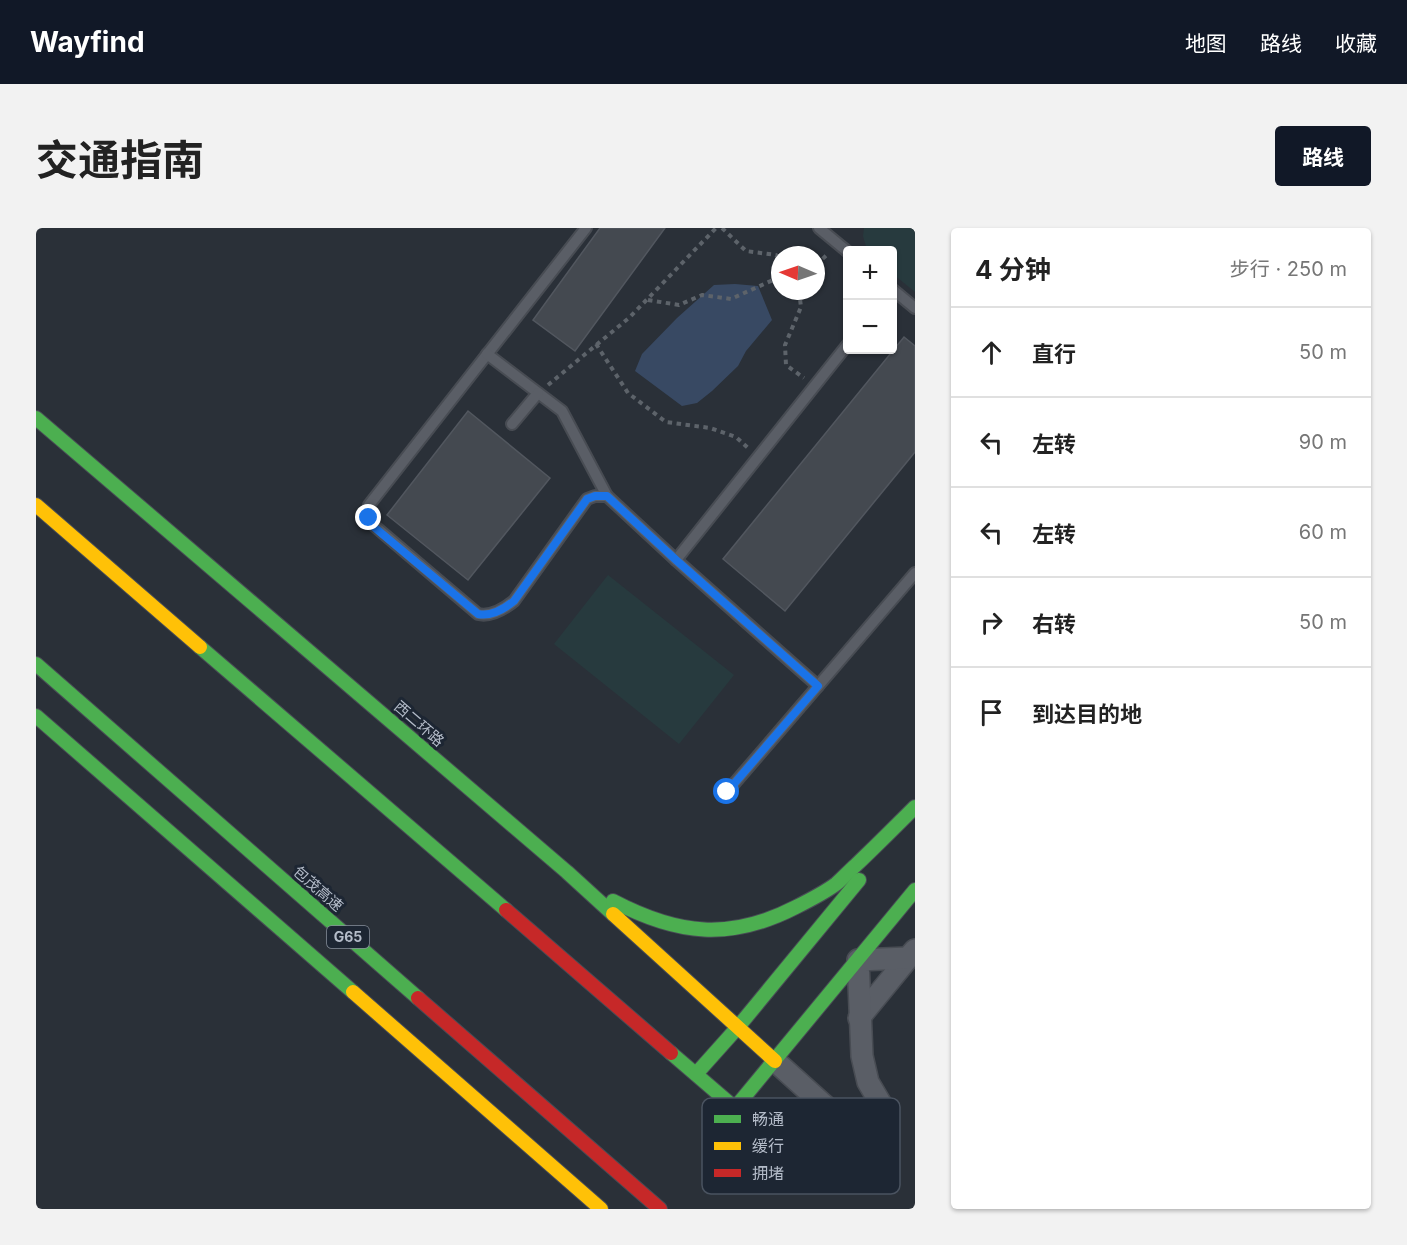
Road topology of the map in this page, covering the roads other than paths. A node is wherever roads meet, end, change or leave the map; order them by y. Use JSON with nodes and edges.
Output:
{"nodes":[{"id":1,"x":586,"y":228,"type":"edge"},
{"id":2,"x":819,"y":228,"type":"edge"},
{"id":3,"x":837,"y":228,"type":"edge"},
{"id":4,"x":830,"y":237,"type":"junction"},
{"id":5,"x":843,"y":248,"type":"edge"},
{"id":6,"x":897,"y":293,"type":"edge"},
{"id":7,"x":915,"y":308,"type":"edge"},
{"id":8,"x":843,"y":350,"type":"edge"},
{"id":9,"x":487,"y":354,"type":"junction"},
{"id":10,"x":538,"y":393,"type":"junction"},
{"id":11,"x":36,"y":418,"type":"edge"},
{"id":12,"x":512,"y":424,"type":"dead end"},
{"id":13,"x":607,"y":496,"type":"junction"},
{"id":14,"x":36,"y":505,"type":"edge"},
{"id":15,"x":676,"y":560,"type":"junction"},
{"id":16,"x":915,"y":573,"type":"edge"},
{"id":17,"x":36,"y":664,"type":"edge"},
{"id":18,"x":818,"y":686,"type":"junction"},
{"id":19,"x":36,"y":716,"type":"edge"},
{"id":20,"x":727,"y":792,"type":"dead end"},
{"id":21,"x":915,"y":810,"type":"edge"},
{"id":22,"x":567,"y":872,"type":"junction"},
{"id":23,"x":915,"y":890,"type":"edge"},
{"id":24,"x":912,"y":954,"type":"edge"},
{"id":25,"x":858,"y":960,"type":"junction"},
{"id":26,"x":859,"y":1018,"type":"junction"},
{"id":27,"x":738,"y":1027,"type":"junction"},
{"id":28,"x":775,"y":1061,"type":"junction"},
{"id":29,"x":696,"y":1074,"type":"junction"},
{"id":30,"x":724,"y":1098,"type":"edge"},
{"id":31,"x":744,"y":1098,"type":"edge"},
{"id":32,"x":816,"y":1098,"type":"edge"},
{"id":33,"x":877,"y":1098,"type":"edge"},
{"id":34,"x":601,"y":1209,"type":"edge"},
{"id":35,"x":660,"y":1209,"type":"edge"}],
"edges":[{"from":1,"to":9,"type":"lane"},
{"from":2,"to":4,"type":"lane"},
{"from":3,"to":4,"type":"lane"},
{"from":4,"to":5,"type":"lane"},
{"from":6,"to":7,"type":"lane"},
{"from":8,"to":15,"type":"lane"},
{"from":9,"to":10,"type":"lane"},
{"from":9,"to":13,"type":"lane"},
{"from":10,"to":12,"type":"lane"},
{"from":10,"to":13,"type":"lane"},
{"from":11,"to":22,"type":"main road","name":"西二环路"},
{"from":13,"to":15,"type":"lane"},
{"from":14,"to":29,"type":"main road"},
{"from":15,"to":18,"type":"lane"},
{"from":16,"to":18,"type":"lane"},
{"from":17,"to":35,"type":"main road","name":"包茂高速","number":"G65"},
{"from":18,"to":20,"type":"lane"},
{"from":19,"to":34,"type":"main road","number":"G65"},
{"from":21,"to":22,"type":"main road"},
{"from":21,"to":27,"type":"main road"},
{"from":22,"to":27,"type":"main road","name":"西二环路"},
{"from":23,"to":25,"type":"main road"},
{"from":24,"to":25,"type":"street"},
{"from":24,"to":26,"type":"street"},
{"from":25,"to":26,"type":"street"},
{"from":25,"to":28,"type":"main road"},
{"from":26,"to":33,"type":"street"},
{"from":27,"to":28,"type":"main road","name":"西二环路"},
{"from":27,"to":29,"type":"main road"},
{"from":28,"to":31,"type":"main road"},
{"from":28,"to":32,"type":"street"},
{"from":29,"to":30,"type":"main road"}]}
